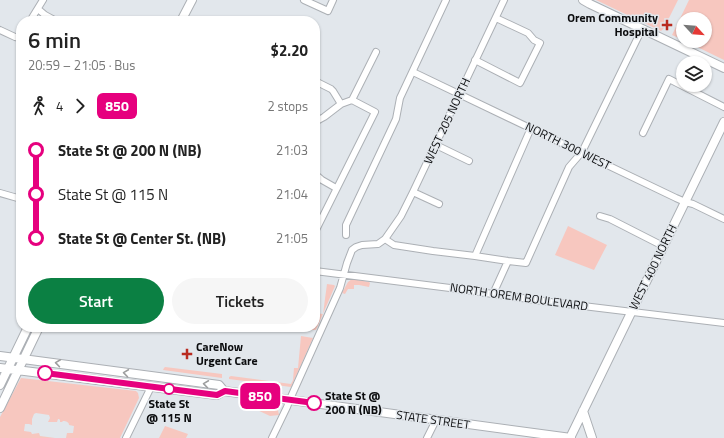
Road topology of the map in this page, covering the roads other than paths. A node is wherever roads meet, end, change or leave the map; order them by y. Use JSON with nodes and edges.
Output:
{"nodes":[{"id":1,"x":43,"y":0,"type":"edge"},
{"id":2,"x":192,"y":0,"type":"edge"},
{"id":3,"x":304,"y":0,"type":"edge"},
{"id":4,"x":333,"y":0,"type":"edge"},
{"id":5,"x":446,"y":0,"type":"edge"},
{"id":6,"x":504,"y":0,"type":"edge"},
{"id":7,"x":582,"y":0,"type":"edge"},
{"id":8,"x":38,"y":9,"type":"junction"},
{"id":9,"x":33,"y":16,"type":"edge"},
{"id":10,"x":47,"y":16,"type":"edge"},
{"id":11,"x":184,"y":16,"type":"edge"},
{"id":12,"x":496,"y":18,"type":"junction"},
{"id":13,"x":642,"y":29,"type":"junction"},
{"id":14,"x":0,"y":30,"type":"edge"},
{"id":15,"x":16,"y":37,"type":"edge"},
{"id":16,"x":376,"y":52,"type":"dead end"},
{"id":17,"x":475,"y":60,"type":"junction"},
{"id":18,"x":724,"y":68,"type":"edge"},
{"id":19,"x":413,"y":72,"type":"junction"},
{"id":20,"x":320,"y":84,"type":"edge"},
{"id":21,"x":460,"y":94,"type":"junction"},
{"id":22,"x":352,"y":100,"type":"junction"},
{"id":23,"x":341,"y":104,"type":"junction"},
{"id":24,"x":724,"y":107,"type":"edge"},
{"id":25,"x":320,"y":120,"type":"edge"},
{"id":26,"x":724,"y":122,"type":"edge"},
{"id":27,"x":531,"y":128,"type":"junction"},
{"id":28,"x":643,"y":133,"type":"dead end"},
{"id":29,"x":436,"y":145,"type":"junction"},
{"id":30,"x":582,"y":152,"type":"junction"},
{"id":31,"x":470,"y":161,"type":"dead end"},
{"id":32,"x":320,"y":178,"type":"edge"},
{"id":33,"x":336,"y":188,"type":"junction"},
{"id":34,"x":414,"y":192,"type":"junction"},
{"id":35,"x":0,"y":193,"type":"edge"},
{"id":36,"x":16,"y":198,"type":"edge"},
{"id":37,"x":685,"y":202,"type":"junction"},
{"id":38,"x":439,"y":204,"type":"dead end"},
{"id":39,"x":600,"y":216,"type":"dead end"},
{"id":40,"x":724,"y":219,"type":"edge"},
{"id":41,"x":320,"y":222,"type":"edge"},
{"id":42,"x":346,"y":235,"type":"dead end"},
{"id":43,"x":384,"y":239,"type":"junction"},
{"id":44,"x":663,"y":246,"type":"junction"},
{"id":45,"x":474,"y":256,"type":"junction"},
{"id":46,"x":508,"y":261,"type":"junction"},
{"id":47,"x":320,"y":272,"type":"edge"},
{"id":48,"x":344,"y":274,"type":"junction"},
{"id":49,"x":493,"y":294,"type":"junction"},
{"id":50,"x":631,"y":312,"type":"junction"},
{"id":51,"x":724,"y":323,"type":"edge"},
{"id":52,"x":26,"y":332,"type":"edge"},
{"id":53,"x":37,"y":332,"type":"edge"},
{"id":54,"x":0,"y":356,"type":"edge"},
{"id":55,"x":14,"y":357,"type":"junction"},
{"id":56,"x":24,"y":359,"type":"junction"},
{"id":57,"x":4,"y":368,"type":"edge"},
{"id":58,"x":19,"y":370,"type":"junction"},
{"id":59,"x":170,"y":379,"type":"junction"},
{"id":60,"x":0,"y":385,"type":"edge"},
{"id":61,"x":151,"y":387,"type":"junction"},
{"id":62,"x":224,"y":391,"type":"junction"},
{"id":63,"x":290,"y":400,"type":"junction"},
{"id":64,"x":0,"y":408,"type":"edge"},
{"id":65,"x":583,"y":411,"type":"junction"},
{"id":66,"x":436,"y":420,"type":"junction"},
{"id":67,"x":126,"y":438,"type":"edge"},
{"id":68,"x":272,"y":438,"type":"edge"},
{"id":69,"x":427,"y":438,"type":"edge"},
{"id":70,"x":570,"y":438,"type":"edge"},
{"id":71,"x":592,"y":438,"type":"edge"}],
"edges":[{"from":1,"to":8,"type":"street"},
{"from":2,"to":11,"type":"main road"},
{"from":3,"to":4,"type":"street"},
{"from":5,"to":19,"type":"street"},
{"from":6,"to":12,"type":"street","name":"WEST 205 NORTH"},
{"from":7,"to":13,"type":"main road"},
{"from":8,"to":9,"type":"street"},
{"from":8,"to":10,"type":"street"},
{"from":12,"to":17,"type":"street","name":"WEST 205 NORTH"},
{"from":12,"to":17,"type":"street"},
{"from":13,"to":18,"type":"main road"},
{"from":13,"to":30,"type":"street"},
{"from":14,"to":15,"type":"street"},
{"from":16,"to":22,"type":"street"},
{"from":17,"to":21,"type":"street","name":"WEST 205 NORTH"},
{"from":19,"to":21,"type":"street","name":"NORTH 300 WEST"},
{"from":19,"to":42,"type":"street"},
{"from":20,"to":23,"type":"street"},
{"from":21,"to":27,"type":"street","name":"NORTH 300 WEST"},
{"from":21,"to":29,"type":"street","name":"WEST 205 NORTH"},
{"from":22,"to":23,"type":"street"},
{"from":22,"to":33,"type":"street"},
{"from":23,"to":25,"type":"street"},
{"from":24,"to":28,"type":"street"},
{"from":26,"to":37,"type":"main road","name":"WEST 400 NORTH"},
{"from":27,"to":30,"type":"street","name":"NORTH 300 WEST"},
{"from":27,"to":45,"type":"street"},
{"from":29,"to":31,"type":"street"},
{"from":29,"to":34,"type":"street","name":"WEST 205 NORTH"},
{"from":30,"to":37,"type":"street","name":"NORTH 300 WEST"},
{"from":30,"to":46,"type":"street"},
{"from":32,"to":33,"type":"street"},
{"from":33,"to":41,"type":"street"},
{"from":34,"to":38,"type":"street"},
{"from":34,"to":43,"type":"street","name":"WEST 205 NORTH"},
{"from":35,"to":36,"type":"street"},
{"from":37,"to":40,"type":"street","name":"NORTH 300 WEST"},
{"from":37,"to":44,"type":"main road","name":"WEST 400 NORTH"},
{"from":39,"to":44,"type":"street"},
{"from":43,"to":45,"type":"street"},
{"from":43,"to":48,"type":"street"},
{"from":44,"to":50,"type":"main road","name":"WEST 400 NORTH"},
{"from":45,"to":46,"type":"street"},
{"from":46,"to":49,"type":"street"},
{"from":47,"to":48,"type":"street","name":"NORTH OREM BOULEVARD"},
{"from":48,"to":49,"type":"street","name":"NORTH OREM BOULEVARD"},
{"from":48,"to":63,"type":"street"},
{"from":49,"to":50,"type":"street","name":"NORTH OREM BOULEVARD"},
{"from":50,"to":51,"type":"street","name":"NORTH OREM BOULEVARD"},
{"from":50,"to":65,"type":"main road","name":"WEST 400 NORTH"},
{"from":52,"to":55,"type":"main road"},
{"from":53,"to":56,"type":"main road"},
{"from":54,"to":55,"type":"main road","name":"STATE STREET"},
{"from":55,"to":56,"type":"main road","name":"STATE STREET"},
{"from":55,"to":57,"type":"main road"},
{"from":56,"to":58,"type":"main road"},
{"from":59,"to":56,"type":"main road","name":"STATE STREET","one_way":true},
{"from":57,"to":58,"type":"main road","name":"STATE STREET"},
{"from":57,"to":60,"type":"main road"},
{"from":58,"to":61,"type":"main road","name":"STATE STREET"},
{"from":58,"to":64,"type":"main road"},
{"from":59,"to":61,"type":"main road"},
{"from":62,"to":59,"type":"main road","name":"STATE STREET","one_way":true},
{"from":61,"to":62,"type":"main road","name":"STATE STREET"},
{"from":61,"to":67,"type":"street"},
{"from":62,"to":63,"type":"main road","name":"STATE STREET"},
{"from":63,"to":66,"type":"main road","name":"STATE STREET"},
{"from":63,"to":68,"type":"street"},
{"from":65,"to":70,"type":"main road","name":"WEST 400 NORTH"},
{"from":65,"to":71,"type":"main road"},
{"from":66,"to":69,"type":"street"},
{"from":66,"to":70,"type":"main road","name":"STATE STREET"}]}
